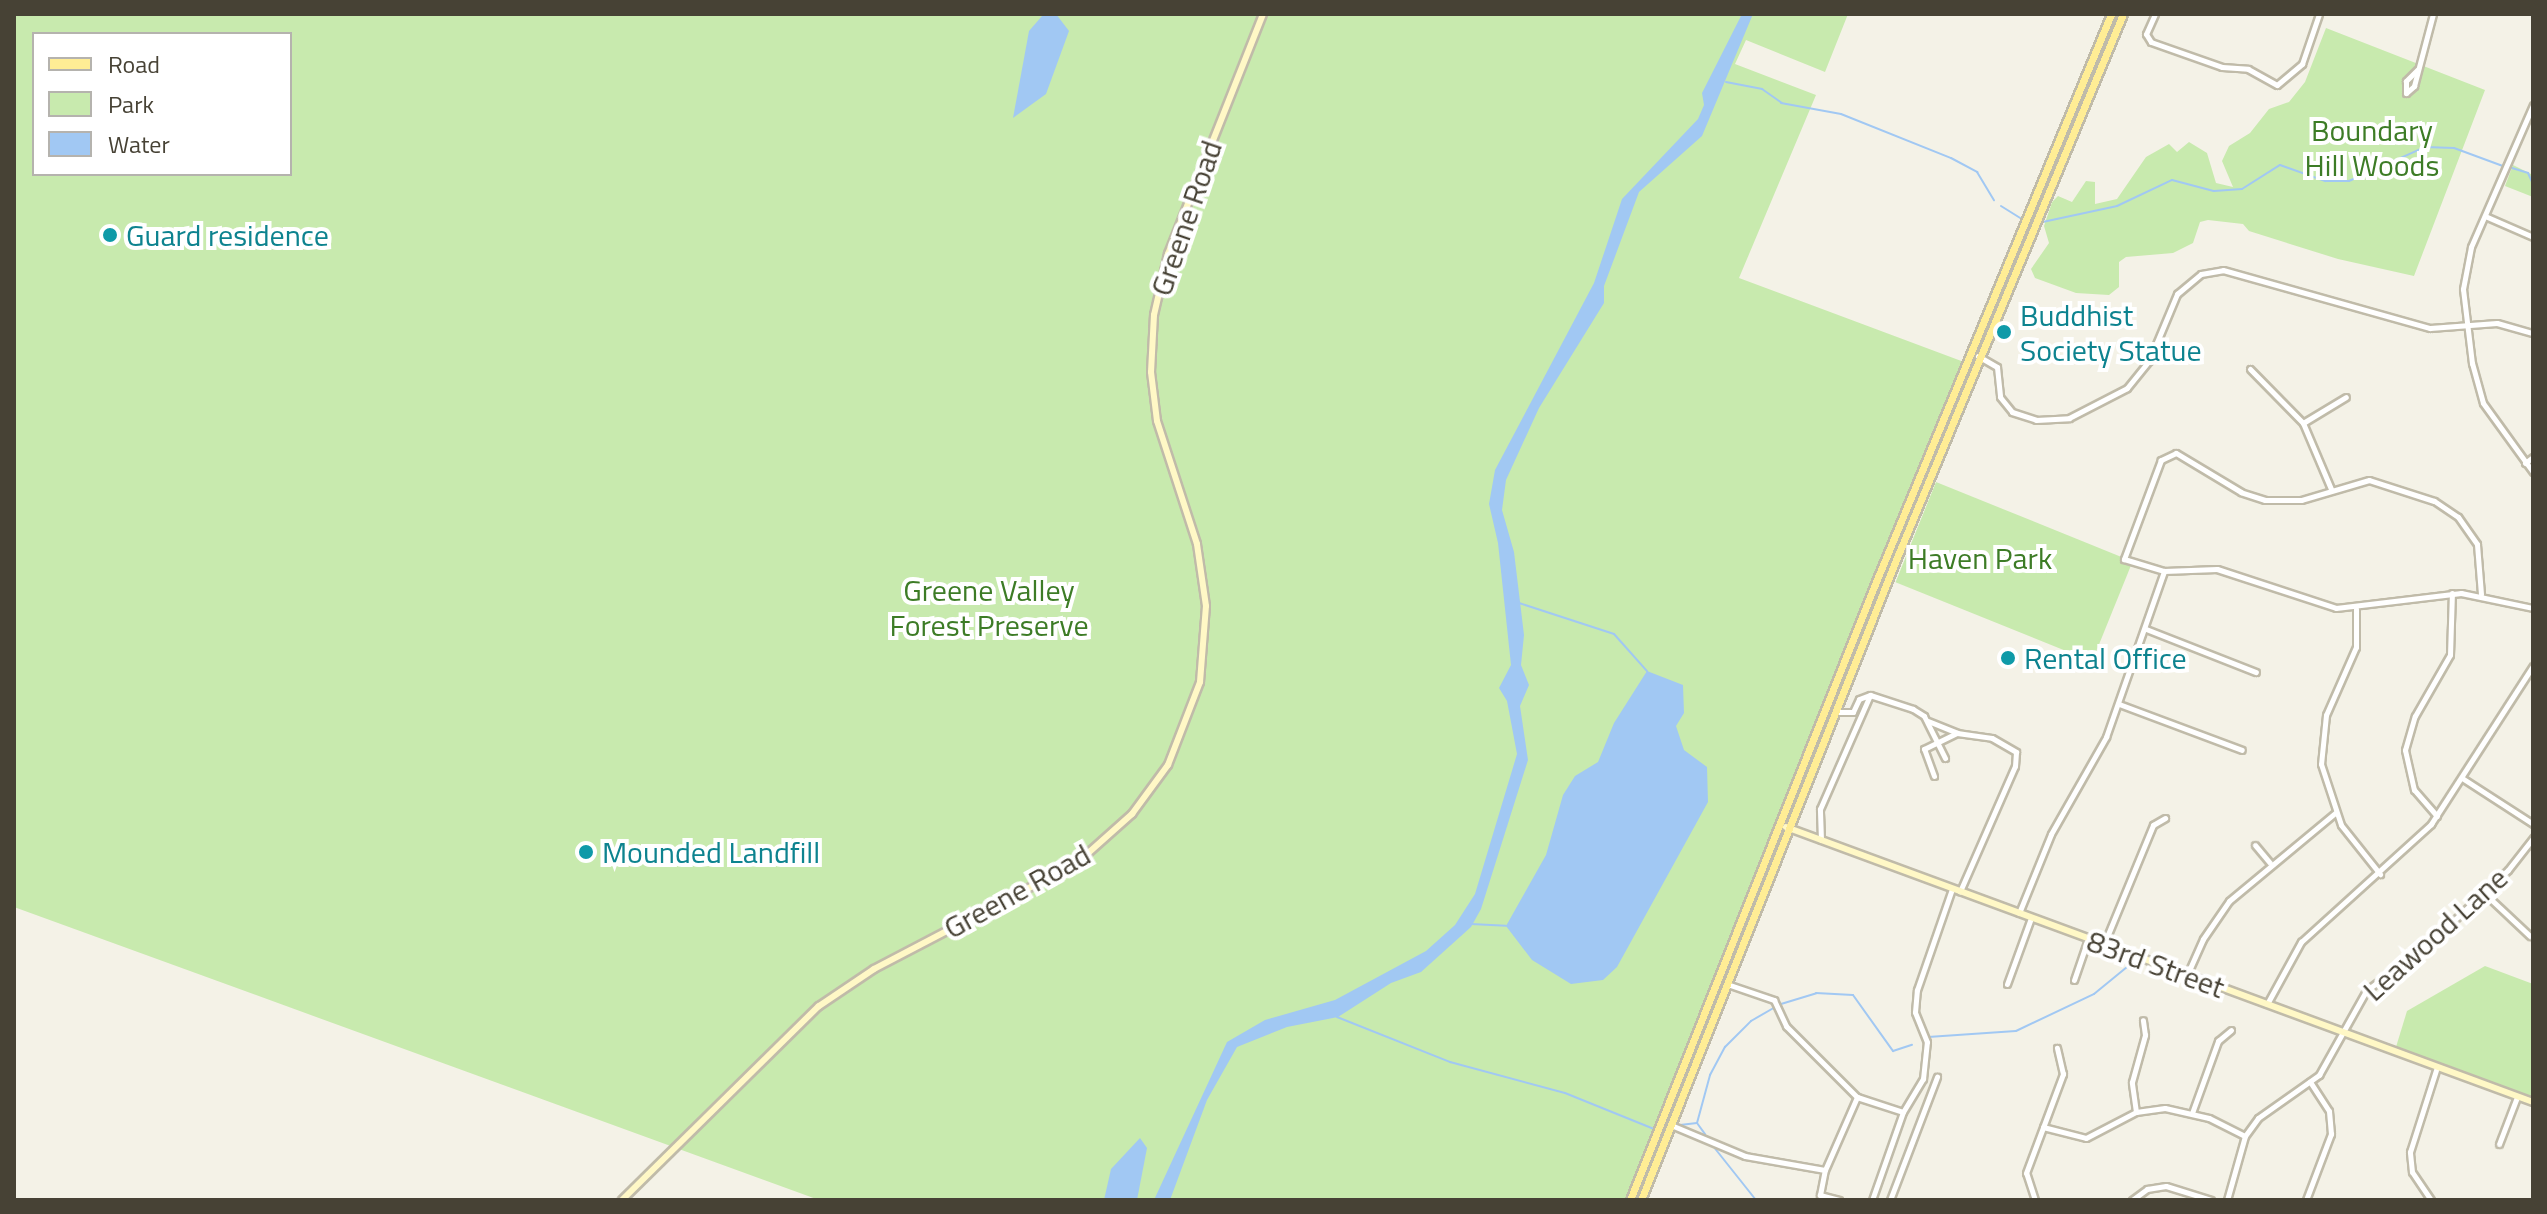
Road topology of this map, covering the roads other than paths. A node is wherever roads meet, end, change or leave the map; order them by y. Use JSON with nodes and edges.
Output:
{"nodes":[{"id":1,"x":1263,"y":14,"type":"edge"},
{"id":2,"x":2111,"y":14,"type":"edge"},
{"id":3,"x":2123,"y":14,"type":"edge"},
{"id":4,"x":2155,"y":14,"type":"edge"},
{"id":5,"x":2319,"y":14,"type":"edge"},
{"id":6,"x":2433,"y":14,"type":"edge"},
{"id":7,"x":2417,"y":70,"type":"dead end"},
{"id":8,"x":2533,"y":105,"type":"edge"},
{"id":9,"x":2485,"y":216,"type":"junction"},
{"id":10,"x":2533,"y":237,"type":"edge"},
{"id":11,"x":2467,"y":327,"type":"junction"},
{"id":12,"x":2533,"y":333,"type":"edge"},
{"id":13,"x":1972,"y":353,"type":"junction"},
{"id":14,"x":1982,"y":357,"type":"junction"},
{"id":15,"x":2250,"y":369,"type":"dead end"},
{"id":16,"x":2346,"y":397,"type":"dead end"},
{"id":17,"x":2303,"y":423,"type":"junction"},
{"id":18,"x":2533,"y":457,"type":"edge"},
{"id":19,"x":2525,"y":463,"type":"junction"},
{"id":20,"x":2533,"y":472,"type":"edge"},
{"id":21,"x":2331,"y":489,"type":"junction"},
{"id":22,"x":2164,"y":571,"type":"junction"},
{"id":23,"x":2452,"y":593,"type":"junction"},
{"id":24,"x":2481,"y":594,"type":"junction"},
{"id":25,"x":2533,"y":608,"type":"edge"},
{"id":26,"x":2356,"y":609,"type":"junction"},
{"id":27,"x":2146,"y":629,"type":"junction"},
{"id":28,"x":2533,"y":666,"type":"edge"},
{"id":29,"x":2256,"y":672,"type":"dead end"},
{"id":30,"x":1870,"y":695,"type":"junction"},
{"id":31,"x":2119,"y":704,"type":"junction"},
{"id":32,"x":1836,"y":712,"type":"junction"},
{"id":33,"x":1927,"y":721,"type":"junction"},
{"id":34,"x":1957,"y":733,"type":"junction"},
{"id":35,"x":1936,"y":743,"type":"junction"},
{"id":36,"x":2242,"y":750,"type":"dead end"},
{"id":37,"x":1945,"y":758,"type":"dead end"},
{"id":38,"x":1934,"y":776,"type":"dead end"},
{"id":39,"x":2462,"y":778,"type":"junction"},
{"id":40,"x":2335,"y":813,"type":"junction"},
{"id":41,"x":2437,"y":816,"type":"junction"},
{"id":42,"x":2165,"y":818,"type":"dead end"},
{"id":43,"x":2533,"y":824,"type":"edge"},
{"id":44,"x":1779,"y":825,"type":"junction"},
{"id":45,"x":1788,"y":828,"type":"junction"},
{"id":46,"x":2533,"y":838,"type":"edge"},
{"id":47,"x":1821,"y":840,"type":"junction"},
{"id":48,"x":2255,"y":845,"type":"dead end"},
{"id":49,"x":2270,"y":863,"type":"junction"},
{"id":50,"x":2380,"y":874,"type":"junction"},
{"id":51,"x":1956,"y":890,"type":"junction"},
{"id":52,"x":2482,"y":891,"type":"junction"},
{"id":53,"x":2019,"y":913,"type":"junction"},
{"id":54,"x":2031,"y":918,"type":"junction"},
{"id":55,"x":2530,"y":936,"type":"dead end"},
{"id":56,"x":2088,"y":939,"type":"junction"},
{"id":57,"x":2104,"y":945,"type":"junction"},
{"id":58,"x":2187,"y":975,"type":"junction"},
{"id":59,"x":2074,"y":980,"type":"dead end"},
{"id":60,"x":1727,"y":984,"type":"junction"},
{"id":61,"x":2007,"y":984,"type":"dead end"},
{"id":62,"x":2267,"y":1004,"type":"junction"},
{"id":63,"x":2143,"y":1020,"type":"dead end"},
{"id":64,"x":2231,"y":1030,"type":"dead end"},
{"id":65,"x":2344,"y":1033,"type":"junction"},
{"id":66,"x":2057,"y":1048,"type":"dead end"},
{"id":67,"x":2437,"y":1067,"type":"junction"},
{"id":68,"x":1937,"y":1077,"type":"dead end"},
{"id":69,"x":2310,"y":1082,"type":"junction"},
{"id":70,"x":1857,"y":1097,"type":"junction"},
{"id":71,"x":2517,"y":1097,"type":"junction"},
{"id":72,"x":2533,"y":1102,"type":"edge"},
{"id":73,"x":1903,"y":1112,"type":"junction"},
{"id":74,"x":2136,"y":1112,"type":"junction"},
{"id":75,"x":2192,"y":1113,"type":"junction"},
{"id":76,"x":1671,"y":1125,"type":"junction"},
{"id":77,"x":2043,"y":1127,"type":"junction"},
{"id":78,"x":2245,"y":1136,"type":"junction"},
{"id":79,"x":2499,"y":1144,"type":"dead end"},
{"id":80,"x":1825,"y":1170,"type":"junction"},
{"id":81,"x":622,"y":1200,"type":"edge"},
{"id":82,"x":1630,"y":1200,"type":"edge"},
{"id":83,"x":1641,"y":1200,"type":"edge"},
{"id":84,"x":1839,"y":1200,"type":"edge"},
{"id":85,"x":1872,"y":1200,"type":"edge"},
{"id":86,"x":1890,"y":1200,"type":"edge"},
{"id":87,"x":2035,"y":1200,"type":"edge"},
{"id":88,"x":2132,"y":1200,"type":"edge"},
{"id":89,"x":2211,"y":1200,"type":"edge"},
{"id":90,"x":2227,"y":1200,"type":"edge"},
{"id":91,"x":2306,"y":1200,"type":"edge"},
{"id":92,"x":2431,"y":1200,"type":"edge"}],
"edges":[{"from":1,"to":81,"type":"street","name":"Greene Road"},
{"from":2,"to":13,"type":"main road"},
{"from":3,"to":14,"type":"main road"},
{"from":4,"to":5,"type":"street"},
{"from":6,"to":7,"type":"street"},
{"from":8,"to":9,"type":"street"},
{"from":9,"to":10,"type":"street"},
{"from":9,"to":11,"type":"street"},
{"from":11,"to":12,"type":"street"},
{"from":11,"to":14,"type":"street"},
{"from":11,"to":19,"type":"street"},
{"from":13,"to":14,"type":"street"},
{"from":13,"to":44,"type":"main road"},
{"from":14,"to":32,"type":"main road"},
{"from":15,"to":17,"type":"street"},
{"from":16,"to":17,"type":"street"},
{"from":17,"to":21,"type":"street"},
{"from":18,"to":19,"type":"street"},
{"from":19,"to":20,"type":"street"},
{"from":21,"to":22,"type":"street"},
{"from":21,"to":24,"type":"street"},
{"from":22,"to":26,"type":"street"},
{"from":22,"to":27,"type":"street"},
{"from":23,"to":24,"type":"street"},
{"from":23,"to":26,"type":"street"},
{"from":23,"to":41,"type":"street"},
{"from":24,"to":25,"type":"street"},
{"from":26,"to":40,"type":"street"},
{"from":27,"to":29,"type":"street"},
{"from":27,"to":31,"type":"street"},
{"from":28,"to":39,"type":"street"},
{"from":30,"to":32,"type":"street"},
{"from":30,"to":33,"type":"street"},
{"from":30,"to":47,"type":"street"},
{"from":31,"to":36,"type":"street"},
{"from":31,"to":53,"type":"street"},
{"from":32,"to":45,"type":"main road"},
{"from":33,"to":34,"type":"street"},
{"from":33,"to":35,"type":"street"},
{"from":34,"to":35,"type":"street"},
{"from":34,"to":51,"type":"street"},
{"from":35,"to":37,"type":"street"},
{"from":35,"to":38,"type":"street"},
{"from":39,"to":41,"type":"street"},
{"from":39,"to":43,"type":"street"},
{"from":40,"to":49,"type":"street"},
{"from":40,"to":50,"type":"street"},
{"from":41,"to":50,"type":"street"},
{"from":42,"to":57,"type":"street"},
{"from":44,"to":45,"type":"street","name":"83rd Street"},
{"from":44,"to":82,"type":"main road"},
{"from":45,"to":47,"type":"street","name":"83rd Street"},
{"from":45,"to":60,"type":"main road"},
{"from":46,"to":52,"type":"street","name":"Leawood Lane"},
{"from":47,"to":51,"type":"street","name":"83rd Street"},
{"from":48,"to":49,"type":"street"},
{"from":49,"to":58,"type":"street"},
{"from":50,"to":62,"type":"street"},
{"from":51,"to":53,"type":"street","name":"83rd Street"},
{"from":51,"to":73,"type":"street"},
{"from":52,"to":55,"type":"street"},
{"from":52,"to":65,"type":"street","name":"Leawood Lane"},
{"from":53,"to":54,"type":"street","name":"83rd Street"},
{"from":54,"to":56,"type":"street","name":"83rd Street"},
{"from":54,"to":61,"type":"street"},
{"from":56,"to":57,"type":"street","name":"83rd Street"},
{"from":56,"to":59,"type":"street"},
{"from":57,"to":58,"type":"street","name":"83rd Street"},
{"from":58,"to":62,"type":"street","name":"83rd Street"},
{"from":60,"to":70,"type":"street"},
{"from":60,"to":76,"type":"main road"},
{"from":62,"to":65,"type":"street","name":"83rd Street"},
{"from":63,"to":74,"type":"street"},
{"from":64,"to":75,"type":"street"},
{"from":65,"to":67,"type":"street","name":"83rd Street"},
{"from":65,"to":69,"type":"street","name":"Leawood Lane"},
{"from":66,"to":77,"type":"street"},
{"from":67,"to":71,"type":"street","name":"83rd Street"},
{"from":67,"to":92,"type":"street"},
{"from":68,"to":86,"type":"street"},
{"from":69,"to":78,"type":"street"},
{"from":69,"to":91,"type":"street"},
{"from":70,"to":73,"type":"street"},
{"from":70,"to":80,"type":"street"},
{"from":71,"to":72,"type":"street","name":"83rd Street"},
{"from":71,"to":79,"type":"street"},
{"from":73,"to":85,"type":"street"},
{"from":74,"to":75,"type":"street"},
{"from":74,"to":77,"type":"street"},
{"from":75,"to":78,"type":"street"},
{"from":76,"to":80,"type":"street"},
{"from":76,"to":83,"type":"main road"},
{"from":77,"to":87,"type":"street"},
{"from":78,"to":90,"type":"street"},
{"from":80,"to":84,"type":"street"},
{"from":88,"to":89,"type":"street"}]}
